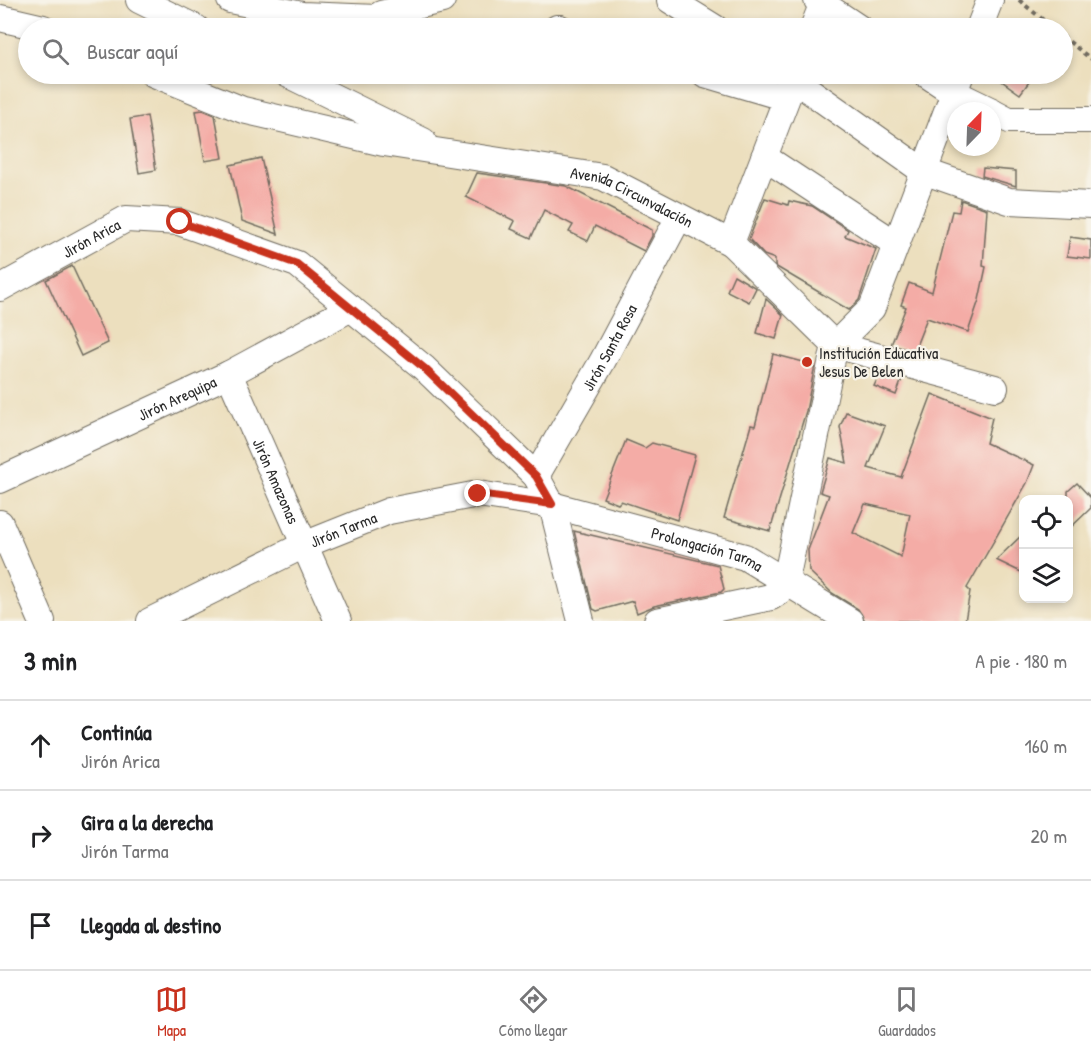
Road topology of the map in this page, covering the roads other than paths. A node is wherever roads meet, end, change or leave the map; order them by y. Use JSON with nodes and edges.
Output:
{"nodes":[{"id":1,"x":139,"y":0,"type":"edge"},
{"id":2,"x":230,"y":0,"type":"edge"},
{"id":3,"x":441,"y":0,"type":"edge"},
{"id":4,"x":670,"y":0,"type":"edge"},
{"id":5,"x":990,"y":0,"type":"edge"},
{"id":6,"x":821,"y":1,"type":"edge"},
{"id":7,"x":375,"y":7,"type":"edge"},
{"id":8,"x":0,"y":18,"type":"edge"},
{"id":9,"x":176,"y":18,"type":"edge"},
{"id":10,"x":699,"y":18,"type":"edge"},
{"id":11,"x":816,"y":18,"type":"edge"},
{"id":12,"x":845,"y":18,"type":"edge"},
{"id":13,"x":983,"y":18,"type":"edge"},
{"id":14,"x":18,"y":22,"type":"edge"},
{"id":15,"x":179,"y":84,"type":"edge"},
{"id":16,"x":307,"y":84,"type":"edge"},
{"id":17,"x":789,"y":84,"type":"edge"},
{"id":18,"x":794,"y":84,"type":"edge"},
{"id":19,"x":956,"y":84,"type":"edge"},
{"id":20,"x":959,"y":84,"type":"edge"},
{"id":21,"x":981,"y":102,"type":"edge"},
{"id":22,"x":1001,"y":116,"type":"edge"},
{"id":23,"x":1091,"y":120,"type":"edge"},
{"id":24,"x":444,"y":152,"type":"junction"},
{"id":25,"x":764,"y":157,"type":"junction"},
{"id":26,"x":924,"y":171,"type":"junction"},
{"id":27,"x":1091,"y":205,"type":"edge"},
{"id":28,"x":680,"y":217,"type":"junction"},
{"id":29,"x":730,"y":243,"type":"junction"},
{"id":30,"x":896,"y":244,"type":"junction"},
{"id":31,"x":0,"y":288,"type":"edge"},
{"id":32,"x":351,"y":308,"type":"junction"},
{"id":33,"x":835,"y":345,"type":"junction"},
{"id":34,"x":229,"y":374,"type":"junction"},
{"id":35,"x":995,"y":388,"type":"dead end"},
{"id":36,"x":536,"y":476,"type":"junction"},
{"id":37,"x":0,"y":480,"type":"edge"},
{"id":38,"x":552,"y":504,"type":"junction"},
{"id":39,"x":0,"y":523,"type":"edge"},
{"id":40,"x":304,"y":545,"type":"junction"},
{"id":41,"x":786,"y":580,"type":"junction"},
{"id":42,"x":42,"y":621,"type":"edge"},
{"id":43,"x":150,"y":621,"type":"edge"},
{"id":44,"x":338,"y":621,"type":"edge"},
{"id":45,"x":581,"y":621,"type":"edge"},
{"id":46,"x":657,"y":621,"type":"edge"},
{"id":47,"x":850,"y":621,"type":"edge"}],
"edges":[{"from":1,"to":9,"type":"street"},
{"from":2,"to":7,"type":"street"},
{"from":3,"to":7,"type":"street"},
{"from":4,"to":10,"type":"street"},
{"from":5,"to":13,"type":"street"},
{"from":6,"to":11,"type":"street"},
{"from":6,"to":12,"type":"street"},
{"from":8,"to":14,"type":"street"},
{"from":15,"to":24,"type":"street","name":"Avenida Circunvalación"},
{"from":16,"to":24,"type":"street"},
{"from":17,"to":25,"type":"street"},
{"from":18,"to":26,"type":"street"},
{"from":19,"to":26,"type":"street"},
{"from":20,"to":21,"type":"street"},
{"from":22,"to":23,"type":"street"},
{"from":24,"to":28,"type":"street","name":"Avenida Circunvalación"},
{"from":25,"to":29,"type":"street"},
{"from":25,"to":30,"type":"street"},
{"from":26,"to":27,"type":"street"},
{"from":26,"to":30,"type":"street"},
{"from":28,"to":29,"type":"street","name":"Avenida Circunvalación"},
{"from":28,"to":36,"type":"street","name":"Jirón Santa Rosa"},
{"from":29,"to":33,"type":"street","name":"Avenida Circunvalación"},
{"from":30,"to":33,"type":"street"},
{"from":31,"to":32,"type":"street","name":"Jirón Arica"},
{"from":32,"to":34,"type":"street","name":"Jirón Arequipa"},
{"from":32,"to":36,"type":"street","name":"Jirón Arica"},
{"from":33,"to":35,"type":"street"},
{"from":33,"to":41,"type":"street"},
{"from":34,"to":37,"type":"street","name":"Jirón Arequipa"},
{"from":34,"to":40,"type":"street","name":"Jirón Amazonas"},
{"from":36,"to":38,"type":"street","name":"Jirón Arica"},
{"from":38,"to":40,"type":"street","name":"Jirón Tarma"},
{"from":38,"to":41,"type":"street","name":"Prolongación Tarma"},
{"from":38,"to":45,"type":"street","name":"Jirón Arica"},
{"from":39,"to":42,"type":"street"},
{"from":40,"to":43,"type":"street","name":"Jirón Tarma"},
{"from":40,"to":44,"type":"street","name":"Jirón Amazonas"},
{"from":41,"to":46,"type":"street"},
{"from":41,"to":47,"type":"street","name":"Prolongación Tarma"}]}
